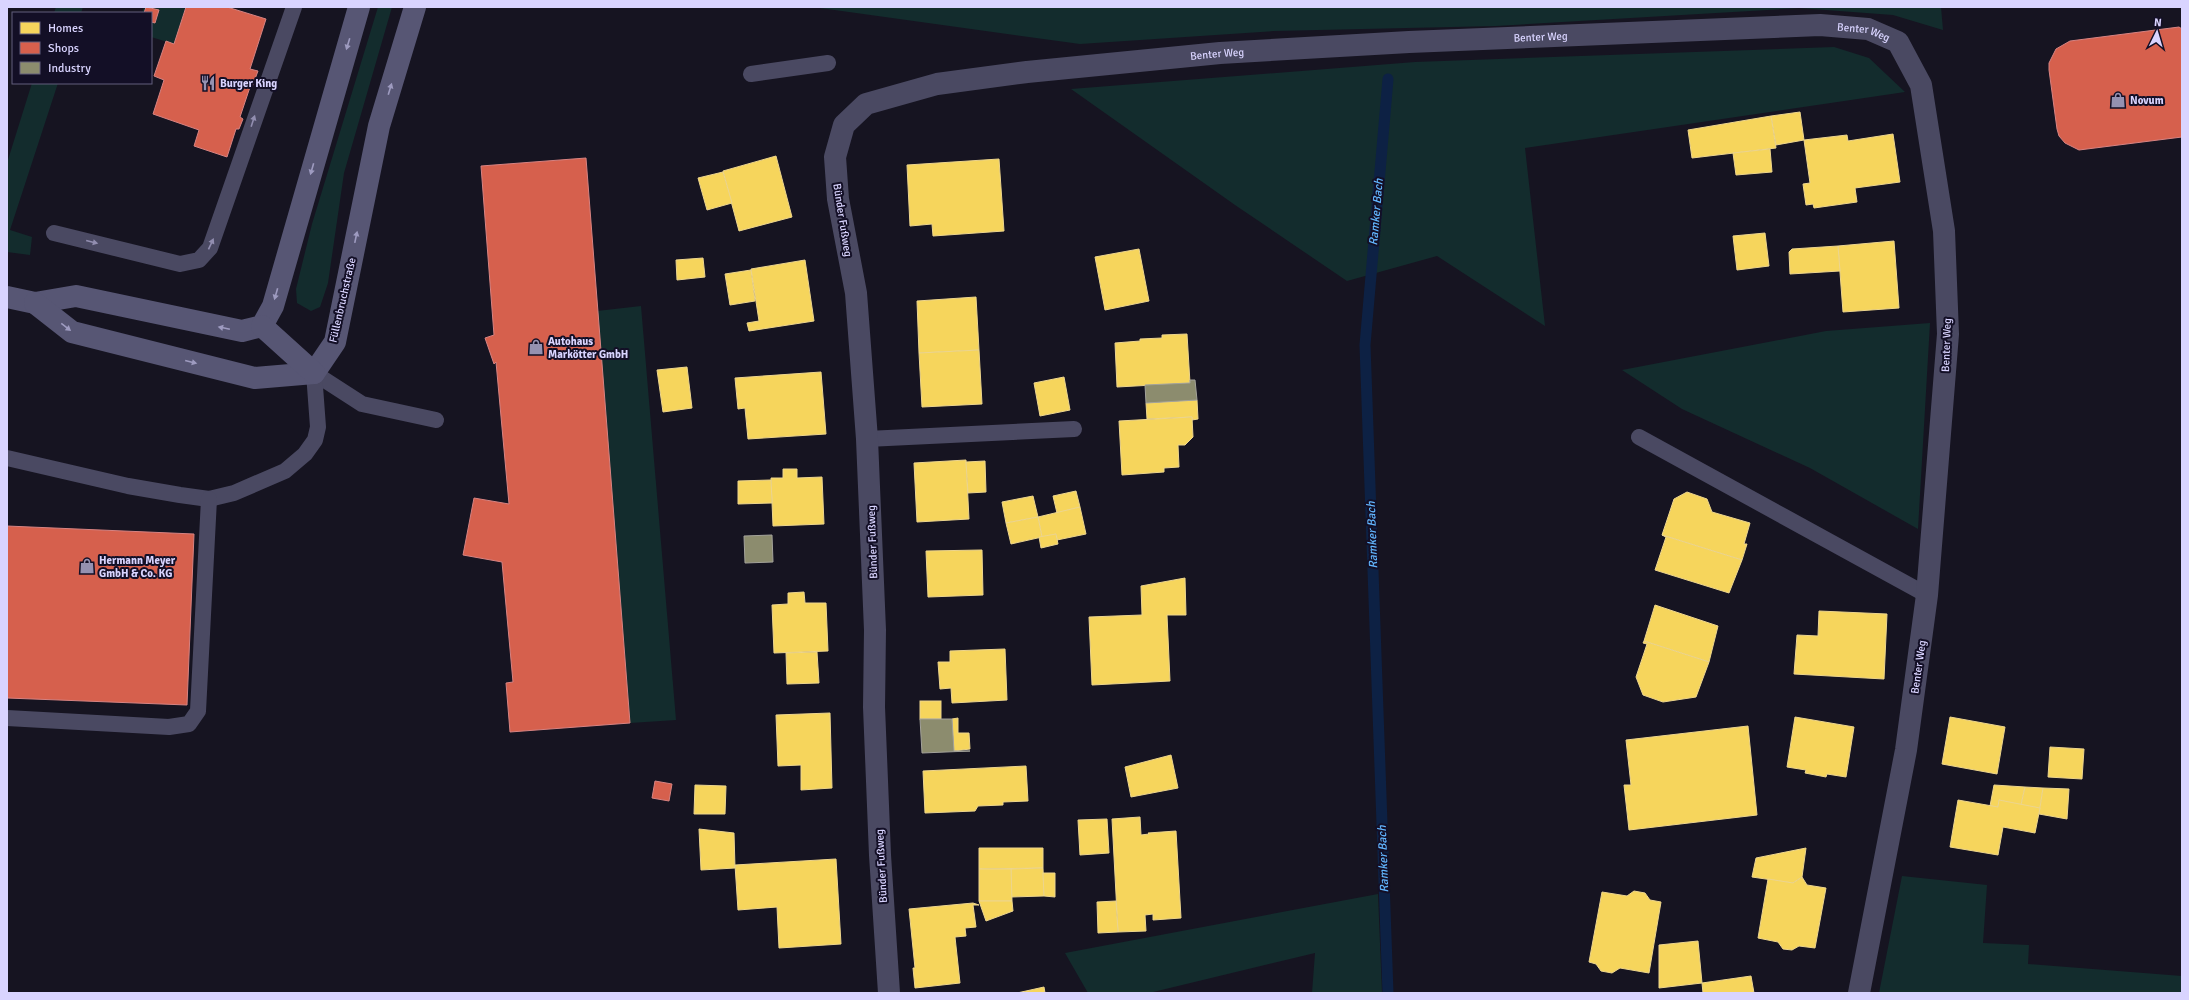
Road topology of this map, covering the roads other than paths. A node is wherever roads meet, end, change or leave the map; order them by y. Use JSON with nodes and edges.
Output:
{"nodes":[{"id":1,"x":294,"y":7,"type":"edge"},
{"id":2,"x":359,"y":7,"type":"edge"},
{"id":3,"x":415,"y":7,"type":"edge"},
{"id":4,"x":828,"y":64,"type":"dead end"},
{"id":5,"x":752,"y":74,"type":"dead end"},
{"id":6,"x":866,"y":104,"type":"joint"},
{"id":7,"x":54,"y":233,"type":"dead end"},
{"id":8,"x":7,"y":297,"type":"edge"},
{"id":9,"x":36,"y":303,"type":"junction"},
{"id":10,"x":262,"y":326,"type":"junction"},
{"id":11,"x":314,"y":373,"type":"junction"},
{"id":12,"x":436,"y":420,"type":"dead end"},
{"id":13,"x":1074,"y":429,"type":"dead end"},
{"id":14,"x":1639,"y":438,"type":"dead end"},
{"id":15,"x":867,"y":439,"type":"junction"},
{"id":16,"x":7,"y":458,"type":"edge"},
{"id":17,"x":209,"y":499,"type":"junction"},
{"id":18,"x":1927,"y":595,"type":"junction"},
{"id":19,"x":7,"y":718,"type":"edge"},
{"id":20,"x":889,"y":993,"type":"edge"},
{"id":21,"x":1858,"y":993,"type":"edge"}],
"edges":[{"from":7,"to":1,"type":"lane","one_way":true},
{"from":2,"to":10,"type":"street","one_way":true},
{"from":11,"to":3,"type":"street","name":"Füllenbruchstraße","one_way":true},
{"from":4,"to":5,"type":"lane"},
{"from":6,"to":15,"type":"street","name":"Bünder Fußweg"},
{"from":6,"to":18,"type":"street","name":"Benter Weg"},
{"from":8,"to":9,"type":"street"},
{"from":10,"to":9,"type":"street","one_way":true},
{"from":9,"to":11,"type":"street","one_way":true},
{"from":10,"to":11,"type":"street"},
{"from":11,"to":12,"type":"lane"},
{"from":11,"to":17,"type":"lane"},
{"from":13,"to":15,"type":"lane"},
{"from":14,"to":18,"type":"lane"},
{"from":15,"to":20,"type":"street","name":"Bünder Fußweg"},
{"from":16,"to":17,"type":"lane"},
{"from":17,"to":19,"type":"lane"},
{"from":18,"to":21,"type":"street","name":"Benter Weg"}]}
